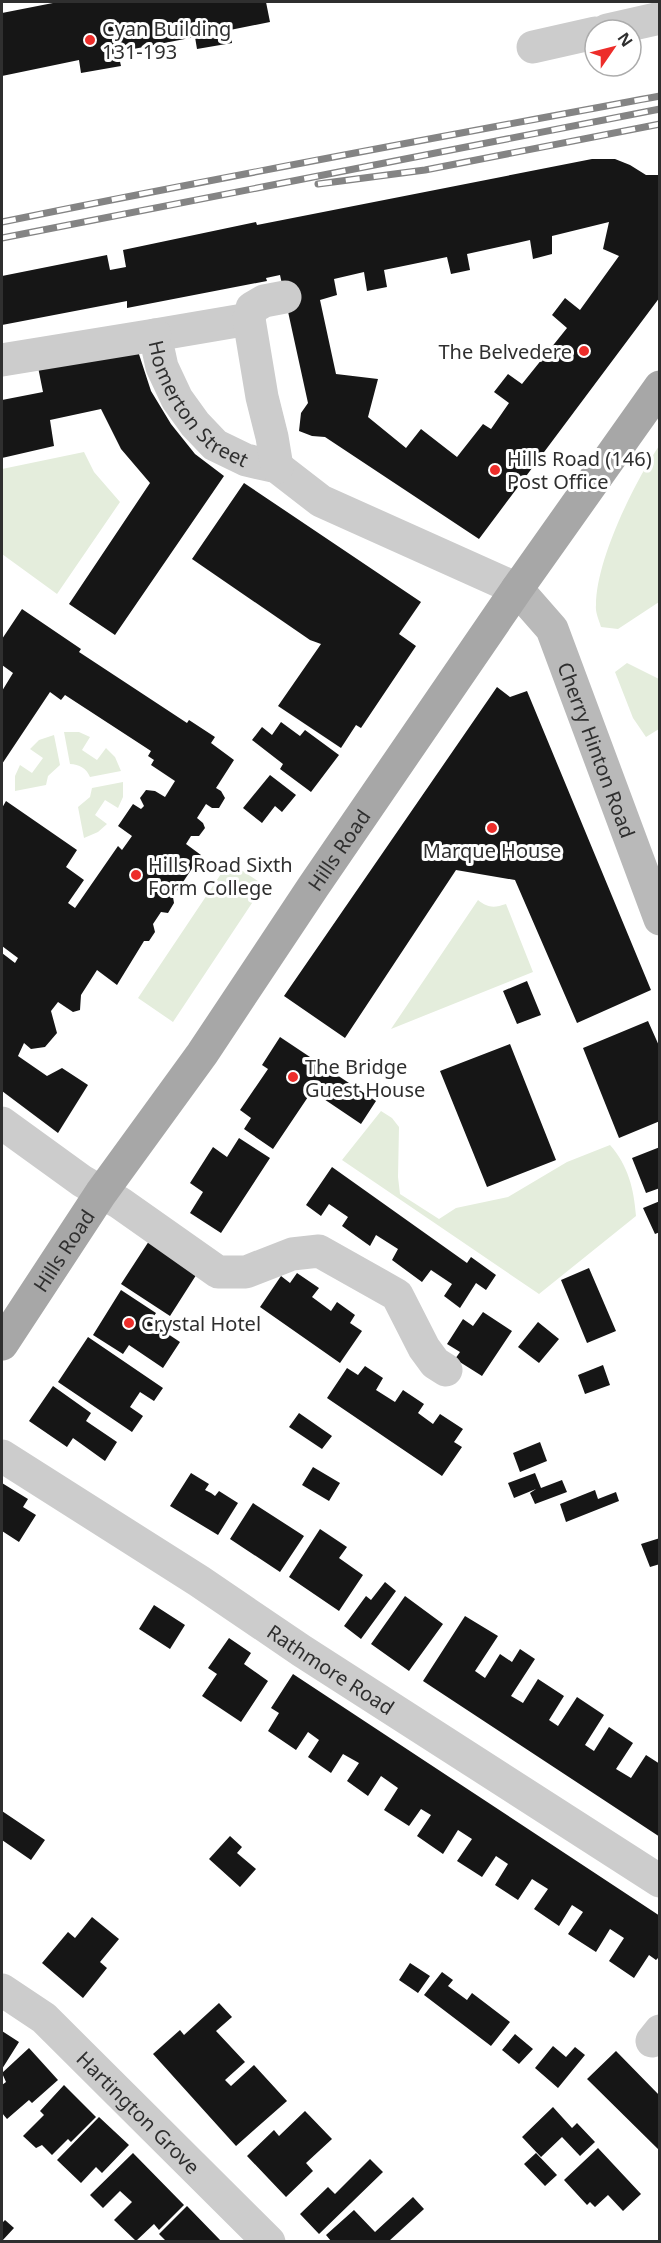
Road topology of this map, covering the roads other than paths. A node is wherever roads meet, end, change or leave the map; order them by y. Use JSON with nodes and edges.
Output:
{"nodes":[{"id":1,"x":660,"y":18,"type":"edge"},
{"id":2,"x":643,"y":22,"type":"edge"},
{"id":3,"x":583,"y":36,"type":"edge"},
{"id":4,"x":533,"y":47,"type":"dead end"},
{"id":5,"x":285,"y":297,"type":"dead end"},
{"id":6,"x":249,"y":319,"type":"junction"},
{"id":7,"x":155,"y":335,"type":"junction"},
{"id":8,"x":2,"y":360,"type":"edge"},
{"id":9,"x":660,"y":387,"type":"edge"},
{"id":10,"x":277,"y":467,"type":"junction"},
{"id":11,"x":516,"y":589,"type":"junction"},
{"id":12,"x":660,"y":919,"type":"edge"},
{"id":13,"x":2,"y":1123,"type":"edge"},
{"id":14,"x":101,"y":1193,"type":"junction"},
{"id":15,"x":2,"y":1344,"type":"edge"},
{"id":16,"x":446,"y":1370,"type":"dead end"},
{"id":17,"x":2,"y":1455,"type":"edge"},
{"id":18,"x":660,"y":1881,"type":"edge"},
{"id":19,"x":2,"y":1990,"type":"edge"},
{"id":20,"x":269,"y":2241,"type":"edge"}],
"edges":[{"from":1,"to":2,"type":"street"},
{"from":3,"to":4,"type":"street"},
{"from":5,"to":6,"type":"street"},
{"from":6,"to":7,"type":"street","name":"Homerton Street"},
{"from":6,"to":10,"type":"street","name":"Homerton Street"},
{"from":7,"to":8,"type":"street"},
{"from":7,"to":10,"type":"street","name":"Homerton Street"},
{"from":9,"to":11,"type":"main road","name":"Hills Road"},
{"from":10,"to":11,"type":"street","name":"Homerton Street"},
{"from":11,"to":12,"type":"street","name":"Cherry Hinton Road"},
{"from":11,"to":14,"type":"main road","name":"Hills Road"},
{"from":13,"to":14,"type":"street"},
{"from":14,"to":15,"type":"main road","name":"Hills Road"},
{"from":14,"to":16,"type":"street"},
{"from":17,"to":18,"type":"street","name":"Rathmore Road"},
{"from":19,"to":20,"type":"street","name":"Hartington Grove"}]}
